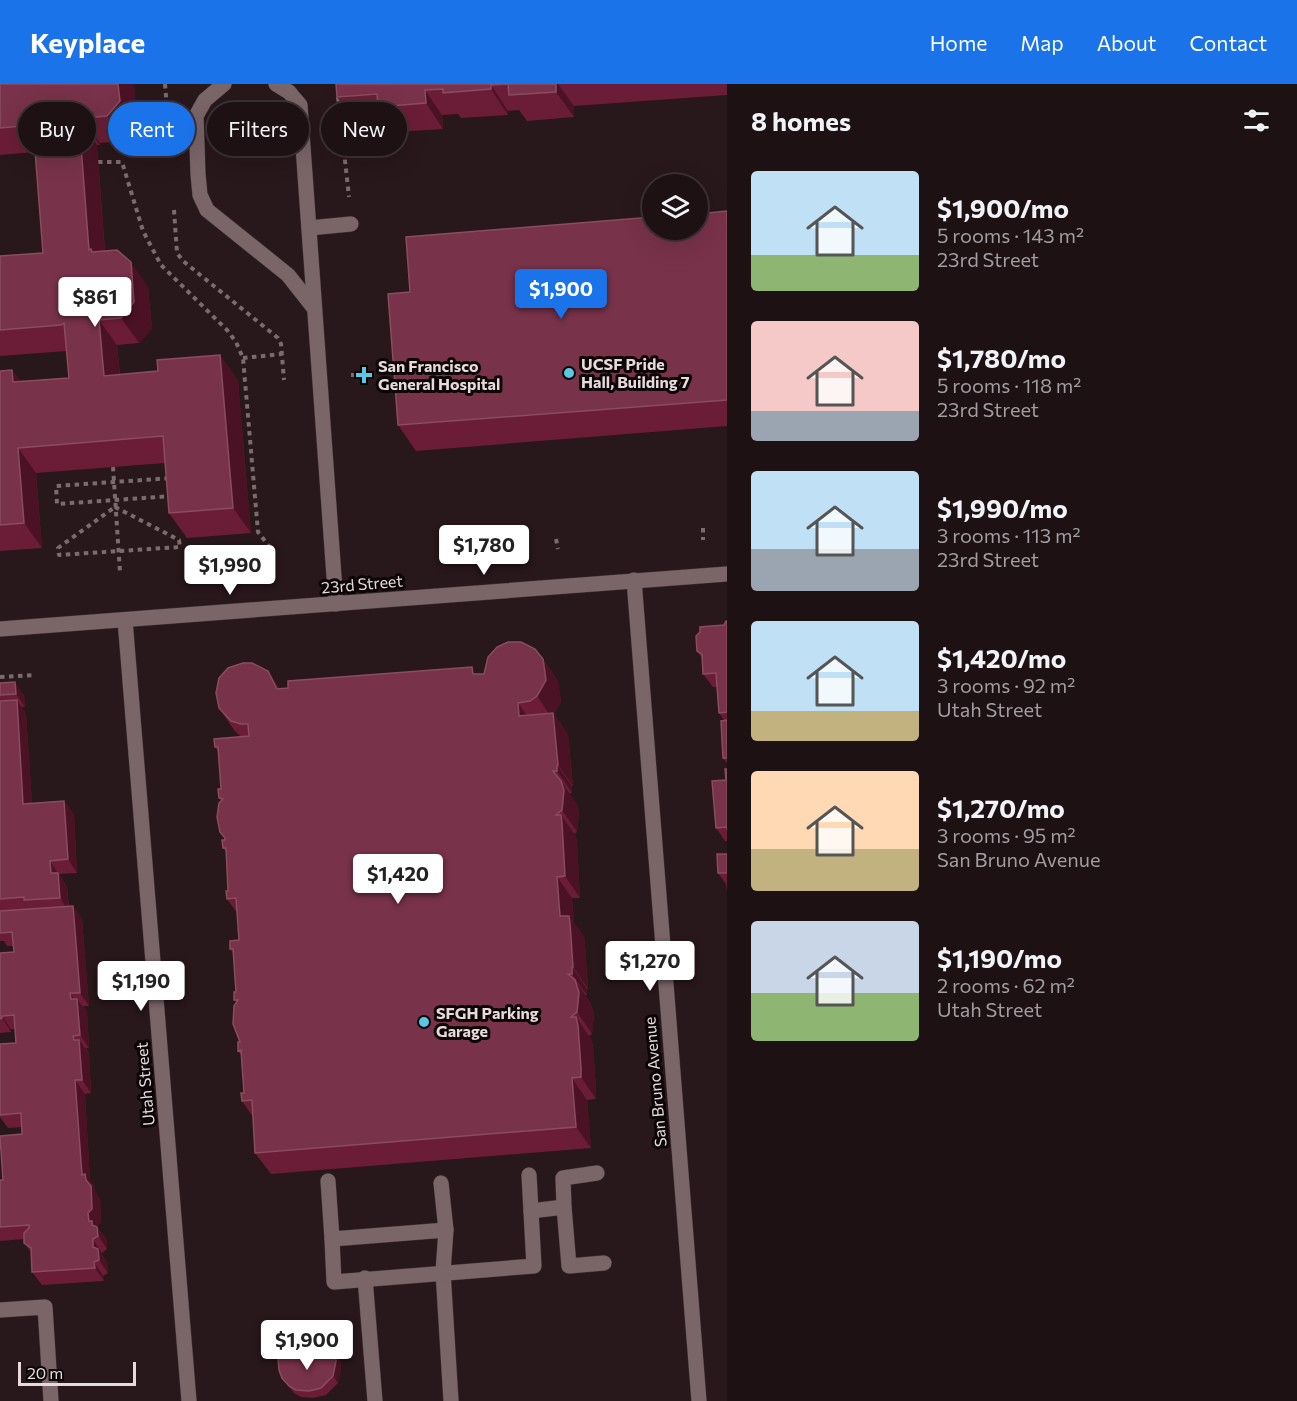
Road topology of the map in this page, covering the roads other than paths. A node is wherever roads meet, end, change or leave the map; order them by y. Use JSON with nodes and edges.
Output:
{"nodes":[{"id":1,"x":224,"y":84,"type":"edge"},
{"id":2,"x":276,"y":84,"type":"edge"},
{"id":3,"x":351,"y":224,"type":"dead end"},
{"id":4,"x":309,"y":228,"type":"junction"},
{"id":5,"x":315,"y":308,"type":"junction"},
{"id":6,"x":727,"y":574,"type":"edge"},
{"id":7,"x":634,"y":580,"type":"junction"},
{"id":8,"x":336,"y":604,"type":"junction"},
{"id":9,"x":125,"y":620,"type":"junction"},
{"id":10,"x":0,"y":630,"type":"edge"},
{"id":11,"x":597,"y":1173,"type":"dead end"},
{"id":12,"x":529,"y":1175,"type":"dead end"},
{"id":13,"x":328,"y":1181,"type":"dead end"},
{"id":14,"x":441,"y":1183,"type":"dead end"},
{"id":15,"x":564,"y":1207,"type":"junction"},
{"id":16,"x":531,"y":1211,"type":"junction"},
{"id":17,"x":446,"y":1230,"type":"junction"},
{"id":18,"x":332,"y":1239,"type":"junction"},
{"id":19,"x":604,"y":1263,"type":"dead end"},
{"id":20,"x":443,"y":1272,"type":"junction"},
{"id":21,"x":365,"y":1278,"type":"junction"},
{"id":22,"x":0,"y":1310,"type":"edge"},
{"id":23,"x":51,"y":1401,"type":"edge"},
{"id":24,"x":189,"y":1401,"type":"edge"},
{"id":25,"x":375,"y":1401,"type":"edge"},
{"id":26,"x":450,"y":1401,"type":"edge"},
{"id":27,"x":699,"y":1401,"type":"edge"}],
"edges":[{"from":1,"to":5,"type":"street"},
{"from":2,"to":4,"type":"street"},
{"from":3,"to":4,"type":"street"},
{"from":4,"to":5,"type":"street"},
{"from":5,"to":8,"type":"street"},
{"from":6,"to":7,"type":"street","name":"23rd Street"},
{"from":7,"to":8,"type":"street","name":"23rd Street"},
{"from":7,"to":27,"type":"street","name":"San Bruno Avenue"},
{"from":8,"to":9,"type":"street","name":"23rd Street"},
{"from":9,"to":10,"type":"street","name":"23rd Street"},
{"from":9,"to":24,"type":"street","name":"Utah Street"},
{"from":11,"to":15,"type":"street"},
{"from":12,"to":16,"type":"street"},
{"from":13,"to":18,"type":"street"},
{"from":14,"to":17,"type":"street"},
{"from":15,"to":16,"type":"street"},
{"from":15,"to":19,"type":"street"},
{"from":16,"to":20,"type":"street"},
{"from":17,"to":18,"type":"street"},
{"from":17,"to":20,"type":"street"},
{"from":18,"to":21,"type":"street"},
{"from":20,"to":21,"type":"street"},
{"from":20,"to":26,"type":"street"},
{"from":21,"to":25,"type":"street"},
{"from":22,"to":23,"type":"street"}]}
